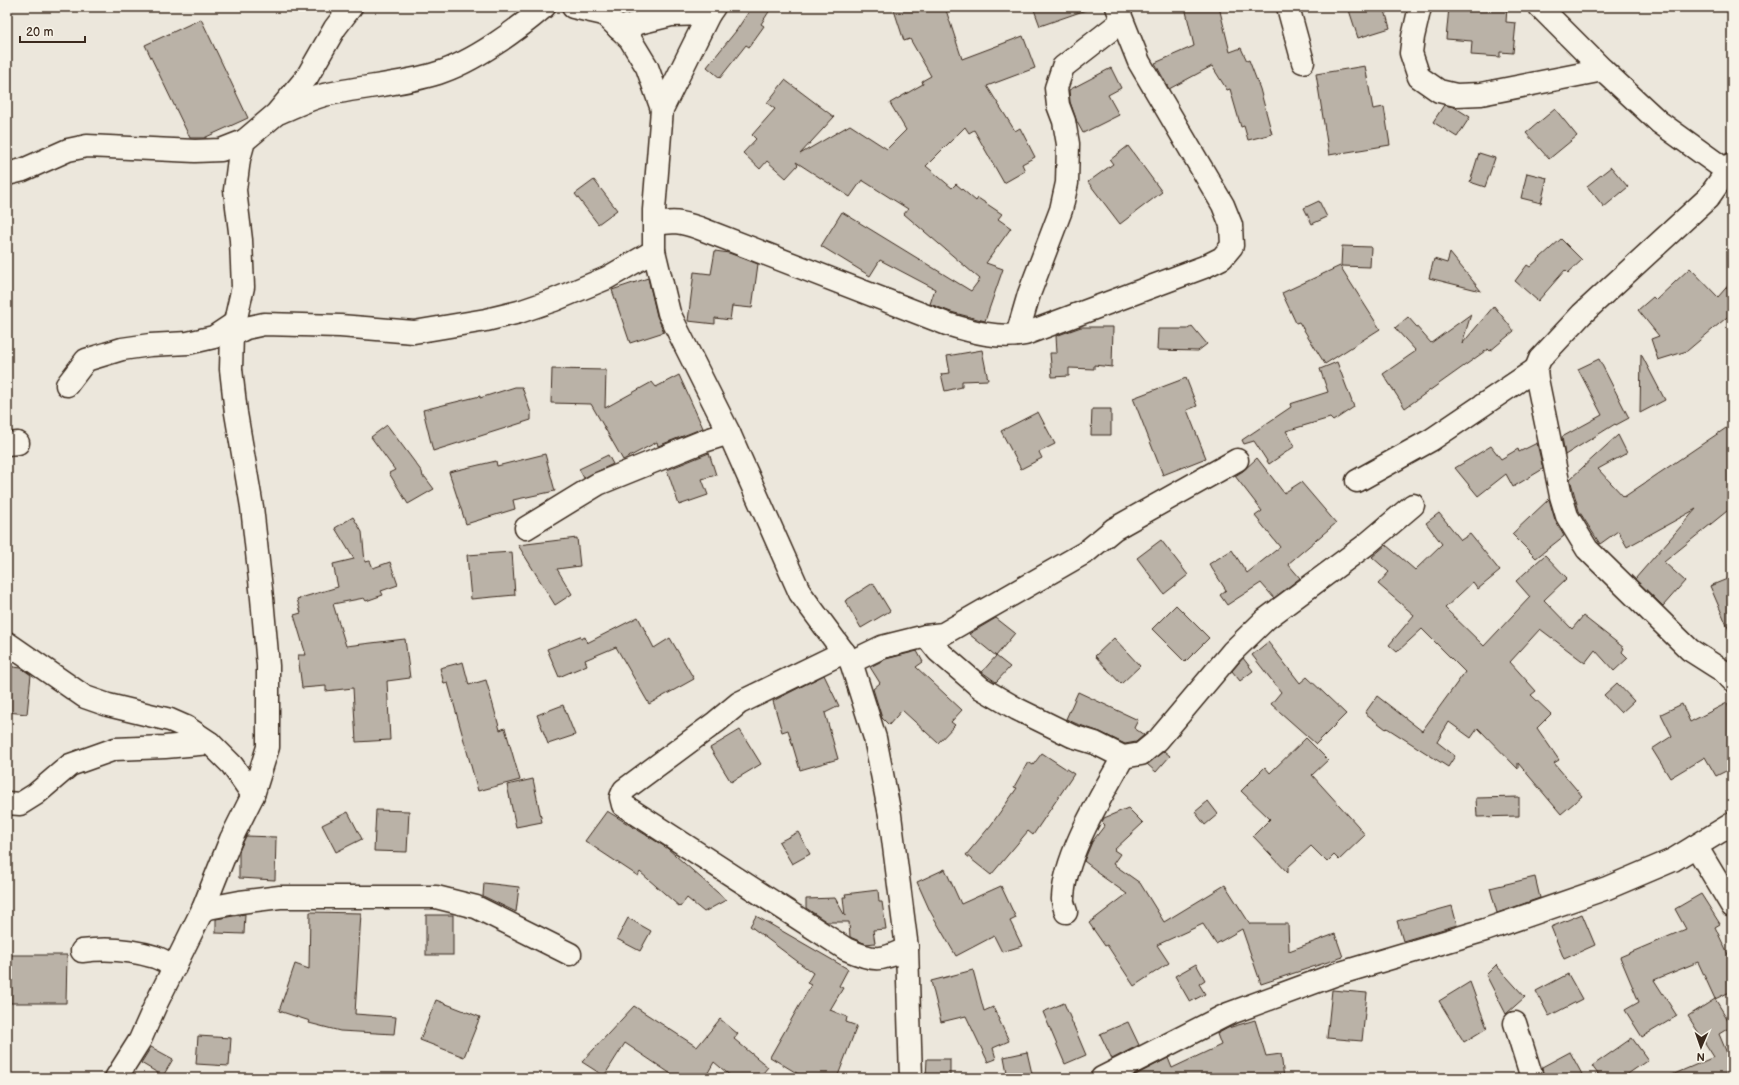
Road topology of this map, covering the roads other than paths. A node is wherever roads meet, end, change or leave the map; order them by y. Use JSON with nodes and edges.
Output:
{"nodes":[{"id":1,"x":350,"y":7,"type":"edge"},
{"id":2,"x":544,"y":7,"type":"edge"},
{"id":3,"x":573,"y":7,"type":"edge"},
{"id":4,"x":1288,"y":7,"type":"edge"},
{"id":5,"x":1420,"y":7,"type":"edge"},
{"id":6,"x":1540,"y":7,"type":"edge"},
{"id":7,"x":711,"y":11,"type":"edge"},
{"id":8,"x":1120,"y":14,"type":"edge"},
{"id":9,"x":618,"y":28,"type":"junction"},
{"id":10,"x":1303,"y":62,"type":"dead end"},
{"id":11,"x":1603,"y":70,"type":"junction"},
{"id":12,"x":662,"y":109,"type":"junction"},
{"id":13,"x":276,"y":114,"type":"junction"},
{"id":14,"x":244,"y":141,"type":"junction"},
{"id":15,"x":1730,"y":167,"type":"edge"},
{"id":16,"x":7,"y":174,"type":"edge"},
{"id":17,"x":654,"y":225,"type":"junction"},
{"id":18,"x":654,"y":251,"type":"junction"},
{"id":19,"x":233,"y":329,"type":"junction"},
{"id":20,"x":1017,"y":335,"type":"junction"},
{"id":21,"x":1536,"y":369,"type":"junction"},
{"id":22,"x":67,"y":385,"type":"dead end"},
{"id":23,"x":729,"y":433,"type":"junction"},
{"id":24,"x":1237,"y":460,"type":"dead end"},
{"id":25,"x":1357,"y":481,"type":"dead end"},
{"id":26,"x":1413,"y":505,"type":"dead end"},
{"id":27,"x":526,"y":528,"type":"dead end"},
{"id":28,"x":926,"y":636,"type":"junction"},
{"id":29,"x":7,"y":643,"type":"edge"},
{"id":30,"x":847,"y":657,"type":"junction"},
{"id":31,"x":1732,"y":680,"type":"edge"},
{"id":32,"x":210,"y":743,"type":"junction"},
{"id":33,"x":1123,"y":757,"type":"junction"},
{"id":34,"x":253,"y":795,"type":"junction"},
{"id":35,"x":7,"y":803,"type":"edge"},
{"id":36,"x":1732,"y":824,"type":"edge"},
{"id":37,"x":1696,"y":846,"type":"junction"},
{"id":38,"x":1732,"y":906,"type":"edge"},
{"id":39,"x":203,"y":909,"type":"junction"},
{"id":40,"x":1066,"y":912,"type":"dead end"},
{"id":41,"x":907,"y":948,"type":"junction"},
{"id":42,"x":82,"y":952,"type":"dead end"},
{"id":43,"x":570,"y":954,"type":"dead end"},
{"id":44,"x":175,"y":967,"type":"junction"},
{"id":45,"x":1515,"y":1023,"type":"dead end"},
{"id":46,"x":116,"y":1078,"type":"edge"},
{"id":47,"x":911,"y":1078,"type":"edge"},
{"id":48,"x":1102,"y":1078,"type":"edge"},
{"id":49,"x":1532,"y":1078,"type":"edge"}],
"edges":[{"from":1,"to":13,"type":"street"},
{"from":2,"to":13,"type":"street"},
{"from":3,"to":9,"type":"street"},
{"from":4,"to":10,"type":"street"},
{"from":5,"to":11,"type":"street"},
{"from":6,"to":11,"type":"street"},
{"from":7,"to":9,"type":"street"},
{"from":7,"to":12,"type":"street"},
{"from":8,"to":20,"type":"street"},
{"from":8,"to":20,"type":"street"},
{"from":9,"to":12,"type":"street"},
{"from":11,"to":15,"type":"street"},
{"from":12,"to":17,"type":"street"},
{"from":13,"to":14,"type":"street"},
{"from":14,"to":16,"type":"street"},
{"from":14,"to":19,"type":"street"},
{"from":15,"to":21,"type":"street"},
{"from":17,"to":18,"type":"street"},
{"from":17,"to":20,"type":"street"},
{"from":18,"to":19,"type":"street"},
{"from":18,"to":23,"type":"street"},
{"from":19,"to":22,"type":"street"},
{"from":19,"to":34,"type":"street"},
{"from":21,"to":25,"type":"street"},
{"from":21,"to":31,"type":"street"},
{"from":23,"to":27,"type":"street"},
{"from":23,"to":30,"type":"street"},
{"from":24,"to":28,"type":"street"},
{"from":26,"to":33,"type":"street"},
{"from":28,"to":30,"type":"street"},
{"from":28,"to":33,"type":"street"},
{"from":29,"to":32,"type":"street"},
{"from":30,"to":41,"type":"street"},
{"from":30,"to":41,"type":"street"},
{"from":32,"to":34,"type":"street"},
{"from":32,"to":35,"type":"street"},
{"from":33,"to":40,"type":"street"},
{"from":34,"to":39,"type":"street"},
{"from":36,"to":37,"type":"street"},
{"from":37,"to":38,"type":"street"},
{"from":37,"to":48,"type":"street"},
{"from":39,"to":43,"type":"street"},
{"from":39,"to":44,"type":"street"},
{"from":41,"to":47,"type":"street"},
{"from":42,"to":44,"type":"street"},
{"from":44,"to":46,"type":"street"},
{"from":45,"to":49,"type":"street"}]}
